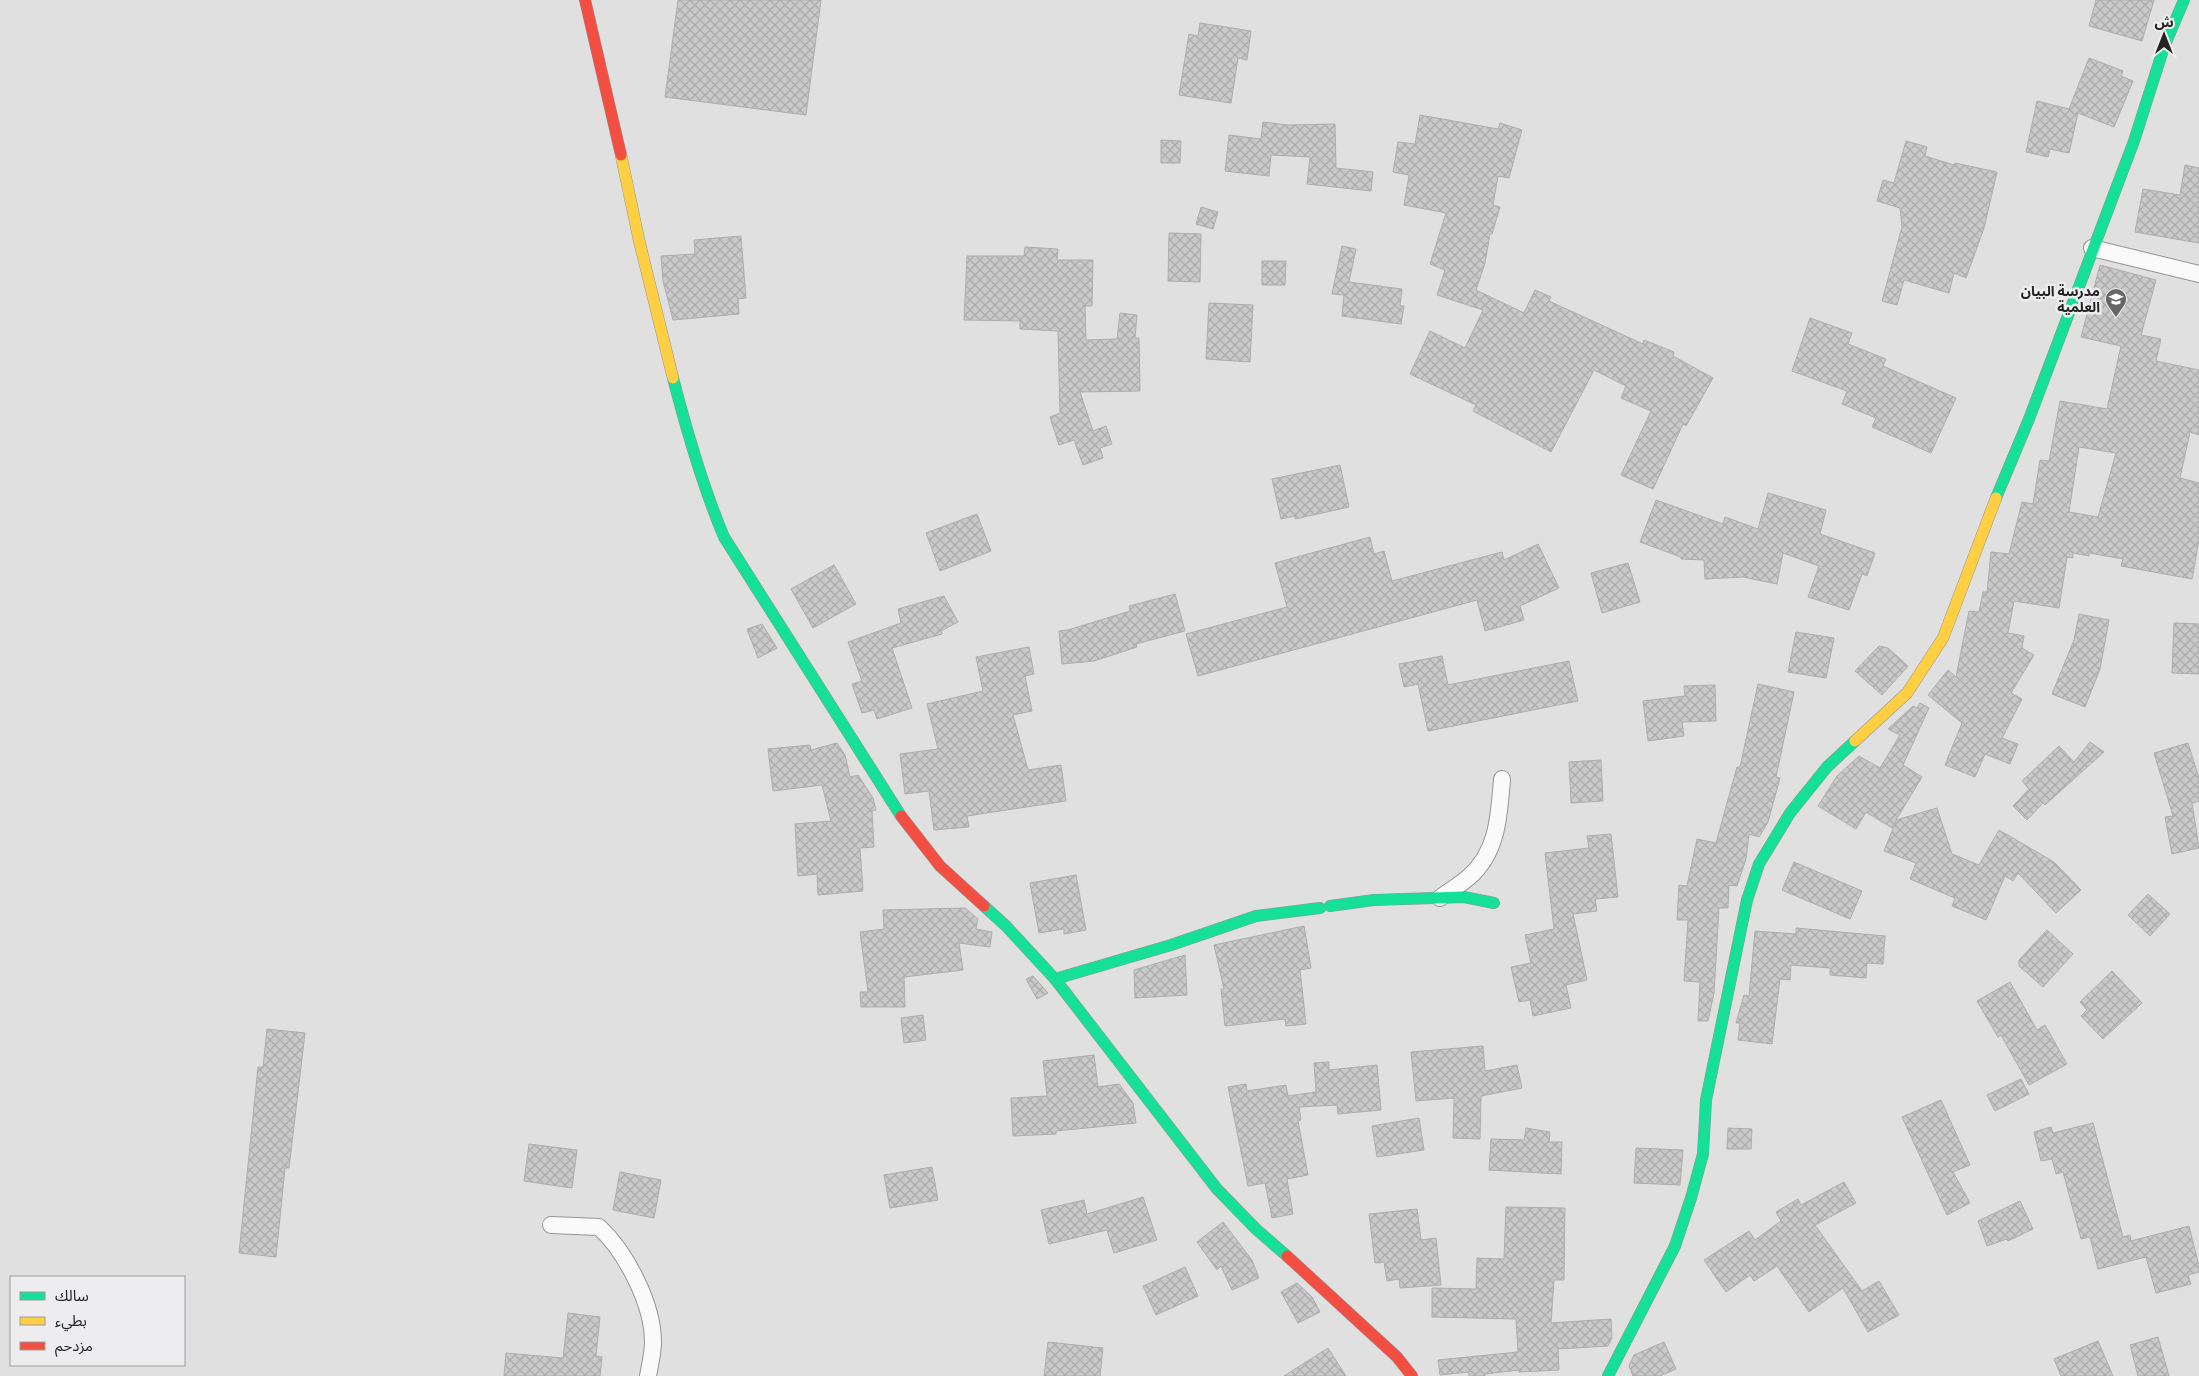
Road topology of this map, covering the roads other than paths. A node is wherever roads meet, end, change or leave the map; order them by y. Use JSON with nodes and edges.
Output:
{"nodes":[{"id":1,"x":585,"y":0,"type":"edge"},
{"id":2,"x":2184,"y":0,"type":"edge"},
{"id":3,"x":2092,"y":248,"type":"junction"},
{"id":4,"x":2199,"y":274,"type":"edge"},
{"id":5,"x":1502,"y":779,"type":"dead end"},
{"id":6,"x":1440,"y":898,"type":"junction"},
{"id":7,"x":1494,"y":903,"type":"dead end"},
{"id":8,"x":1055,"y":979,"type":"junction"},
{"id":9,"x":551,"y":1225,"type":"dead end"},
{"id":10,"x":648,"y":1376,"type":"edge"},
{"id":11,"x":1412,"y":1376,"type":"edge"},
{"id":12,"x":1608,"y":1376,"type":"edge"}],
"edges":[{"from":1,"to":8,"type":"street"},
{"from":2,"to":3,"type":"street"},
{"from":3,"to":4,"type":"street"},
{"from":3,"to":12,"type":"street"},
{"from":5,"to":6,"type":"street"},
{"from":6,"to":7,"type":"street"},
{"from":6,"to":8,"type":"street"},
{"from":8,"to":11,"type":"street"},
{"from":9,"to":10,"type":"street"}]}
